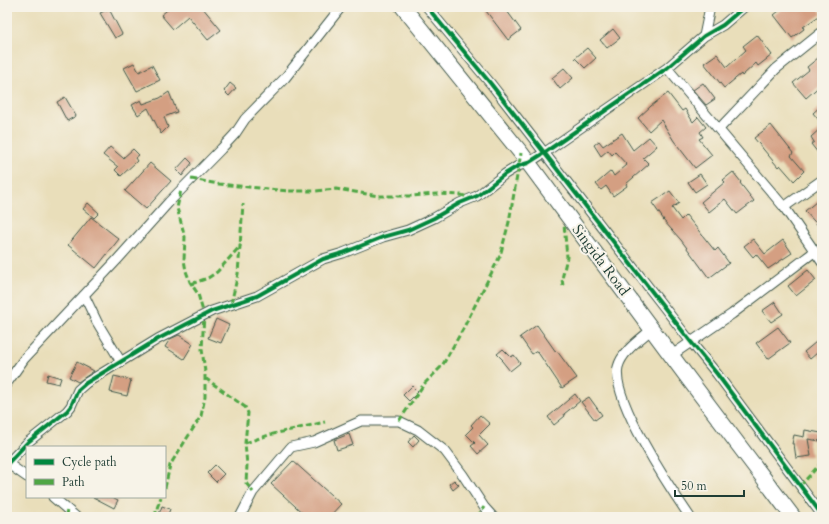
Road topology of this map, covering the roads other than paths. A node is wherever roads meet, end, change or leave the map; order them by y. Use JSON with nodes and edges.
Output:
{"nodes":[{"id":1,"x":342,"y":7,"type":"edge"},
{"id":2,"x":403,"y":7,"type":"edge"},
{"id":3,"x":427,"y":7,"type":"edge"},
{"id":4,"x":710,"y":7,"type":"edge"},
{"id":5,"x":744,"y":7,"type":"edge"},
{"id":6,"x":822,"y":32,"type":"edge"},
{"id":7,"x":704,"y":36,"type":"junction"},
{"id":8,"x":667,"y":68,"type":"junction"},
{"id":9,"x":719,"y":129,"type":"junction"},
{"id":10,"x":544,"y":153,"type":"junction"},
{"id":11,"x":528,"y":163,"type":"junction"},
{"id":12,"x":822,"y":180,"type":"edge"},
{"id":13,"x":784,"y":207,"type":"junction"},
{"id":14,"x":814,"y":252,"type":"junction"},
{"id":15,"x":822,"y":262,"type":"edge"},
{"id":16,"x":84,"y":295,"type":"junction"},
{"id":17,"x":652,"y":328,"type":"junction"},
{"id":18,"x":691,"y":342,"type":"junction"},
{"id":19,"x":672,"y":355,"type":"junction"},
{"id":20,"x":121,"y":362,"type":"junction"},
{"id":21,"x":7,"y":383,"type":"edge"},
{"id":22,"x":7,"y":463,"type":"edge"},
{"id":23,"x":26,"y":476,"type":"edge"},
{"id":24,"x":54,"y":498,"type":"edge"},
{"id":25,"x":822,"y":515,"type":"edge"},
{"id":26,"x":76,"y":517,"type":"edge"},
{"id":27,"x":240,"y":517,"type":"edge"},
{"id":28,"x":493,"y":517,"type":"edge"},
{"id":29,"x":690,"y":517,"type":"edge"},
{"id":30,"x":793,"y":517,"type":"edge"}],
"edges":[{"from":1,"to":16,"type":"street"},
{"from":2,"to":11,"type":"highway","name":"Singida Road"},
{"from":3,"to":10,"type":"street"},
{"from":4,"to":7,"type":"street"},
{"from":5,"to":7,"type":"street"},
{"from":6,"to":9,"type":"street"},
{"from":7,"to":8,"type":"street"},
{"from":8,"to":9,"type":"street"},
{"from":8,"to":10,"type":"street"},
{"from":9,"to":13,"type":"street"},
{"from":10,"to":11,"type":"street"},
{"from":10,"to":18,"type":"street"},
{"from":11,"to":17,"type":"highway","name":"Singida Road"},
{"from":11,"to":20,"type":"street"},
{"from":12,"to":13,"type":"street"},
{"from":13,"to":14,"type":"street"},
{"from":14,"to":15,"type":"street"},
{"from":14,"to":18,"type":"street"},
{"from":16,"to":20,"type":"street"},
{"from":16,"to":21,"type":"street"},
{"from":17,"to":19,"type":"highway","name":"Singida Road"},
{"from":17,"to":29,"type":"street"},
{"from":18,"to":19,"type":"street"},
{"from":18,"to":25,"type":"street"},
{"from":19,"to":30,"type":"highway","name":"Singida Road"},
{"from":20,"to":22,"type":"street"},
{"from":22,"to":23,"type":"street"},
{"from":24,"to":26,"type":"street"},
{"from":27,"to":28,"type":"street"}]}
